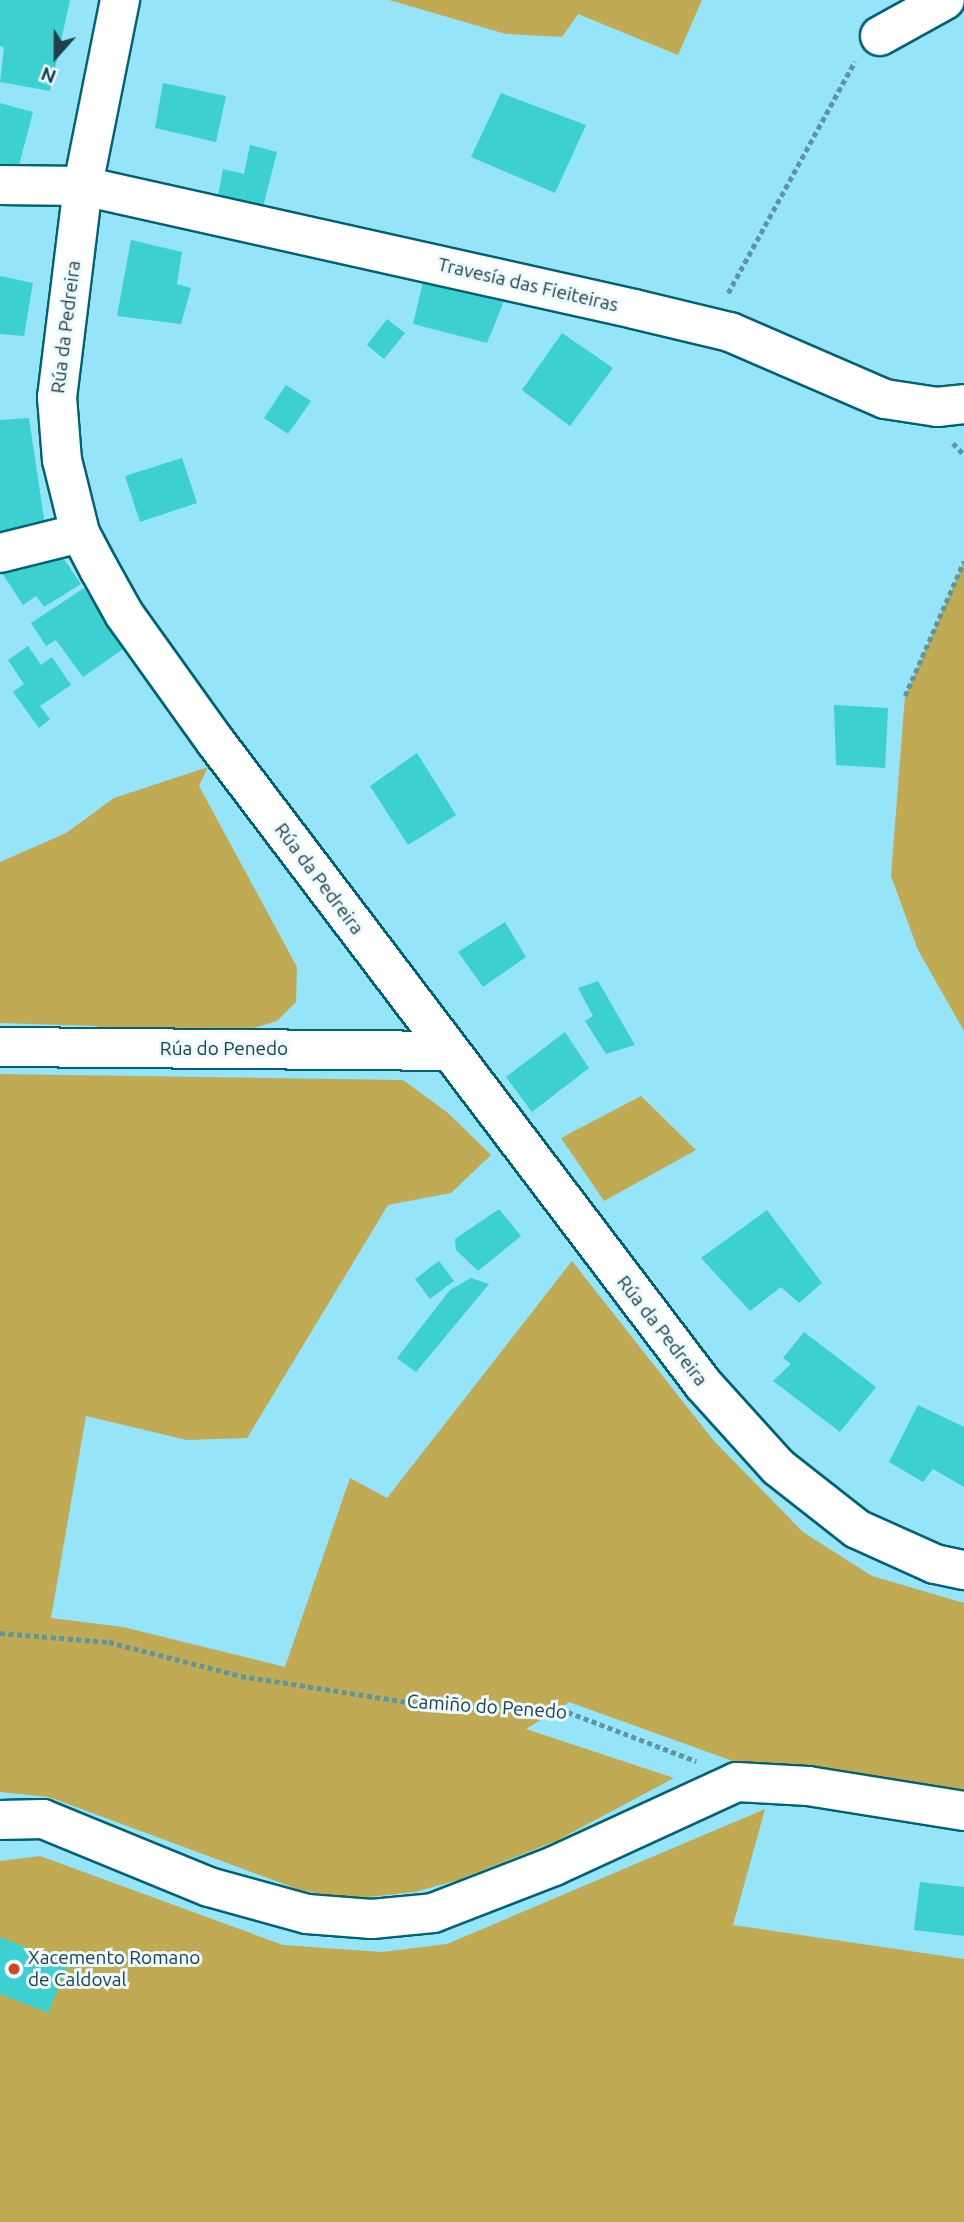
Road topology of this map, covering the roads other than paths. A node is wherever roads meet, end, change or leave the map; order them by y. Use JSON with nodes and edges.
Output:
{"nodes":[{"id":1,"x":120,"y":0,"type":"edge"},
{"id":2,"x":945,"y":0,"type":"edge"},
{"id":3,"x":880,"y":36,"type":"road end"},
{"id":4,"x":0,"y":185,"type":"edge"},
{"id":5,"x":83,"y":186,"type":"junction"},
{"id":6,"x":964,"y":404,"type":"edge"},
{"id":7,"x":80,"y":533,"type":"junction"},
{"id":8,"x":0,"y":553,"type":"edge"},
{"id":9,"x":0,"y":1047,"type":"edge"},
{"id":10,"x":447,"y":1051,"type":"junction"},
{"id":11,"x":964,"y":1570,"type":"edge"},
{"id":12,"x":964,"y":1811,"type":"edge"},
{"id":13,"x":0,"y":1820,"type":"edge"}],
"edges":[{"from":1,"to":5,"type":"street","name":"Rúa da Pedreira"},
{"from":2,"to":3,"type":"street"},
{"from":4,"to":5,"type":"street","name":"Travesía das Fieiteiras"},
{"from":5,"to":6,"type":"street","name":"Travesía das Fieiteiras"},
{"from":5,"to":7,"type":"street","name":"Rúa da Pedreira"},
{"from":7,"to":8,"type":"street"},
{"from":7,"to":10,"type":"street","name":"Rúa da Pedreira"},
{"from":9,"to":10,"type":"street","name":"Rúa do Penedo"},
{"from":10,"to":11,"type":"street","name":"Rúa da Pedreira"},
{"from":12,"to":13,"type":"street"}]}
